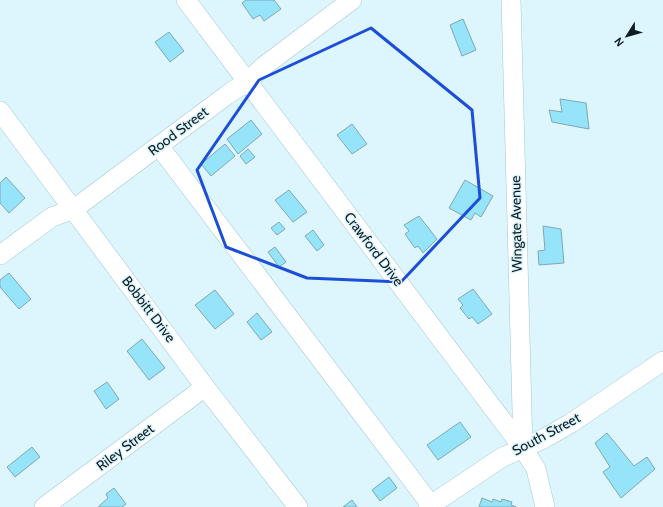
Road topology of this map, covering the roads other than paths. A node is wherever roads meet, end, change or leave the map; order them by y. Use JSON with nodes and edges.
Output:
{"nodes":[{"id":1,"x":186,"y":0,"type":"edge"},
{"id":2,"x":352,"y":0,"type":"edge"},
{"id":3,"x":511,"y":0,"type":"edge"},
{"id":4,"x":248,"y":81,"type":"junction"},
{"id":5,"x":0,"y":111,"type":"edge"},
{"id":6,"x":159,"y":146,"type":"junction"},
{"id":7,"x":74,"y":209,"type":"junction"},
{"id":8,"x":0,"y":255,"type":"edge"},
{"id":9,"x":663,"y":361,"type":"edge"},
{"id":10,"x":206,"y":387,"type":"junction"},
{"id":11,"x":523,"y":448,"type":"junction"},
{"id":12,"x":430,"y":506,"type":"edge"},
{"id":13,"x":44,"y":507,"type":"edge"},
{"id":14,"x":298,"y":507,"type":"edge"},
{"id":15,"x":545,"y":507,"type":"edge"}],
"edges":[{"from":1,"to":4,"type":"street","name":"Crawford Drive"},
{"from":2,"to":4,"type":"street","name":"Rood Street"},
{"from":3,"to":11,"type":"street","name":"Wingate Avenue"},
{"from":4,"to":6,"type":"street","name":"Rood Street"},
{"from":4,"to":11,"type":"street","name":"Crawford Drive"},
{"from":5,"to":7,"type":"street","name":"Bobbitt Drive"},
{"from":6,"to":7,"type":"street","name":"Rood Street"},
{"from":6,"to":12,"type":"street"},
{"from":7,"to":8,"type":"street","name":"Rood Street"},
{"from":7,"to":10,"type":"street","name":"Bobbitt Drive"},
{"from":9,"to":11,"type":"street","name":"South Street"},
{"from":10,"to":13,"type":"street","name":"Riley Street"},
{"from":10,"to":14,"type":"street","name":"Bobbitt Drive"},
{"from":11,"to":12,"type":"street","name":"South Street"},
{"from":11,"to":15,"type":"street","name":"Crawford Drive"}]}
